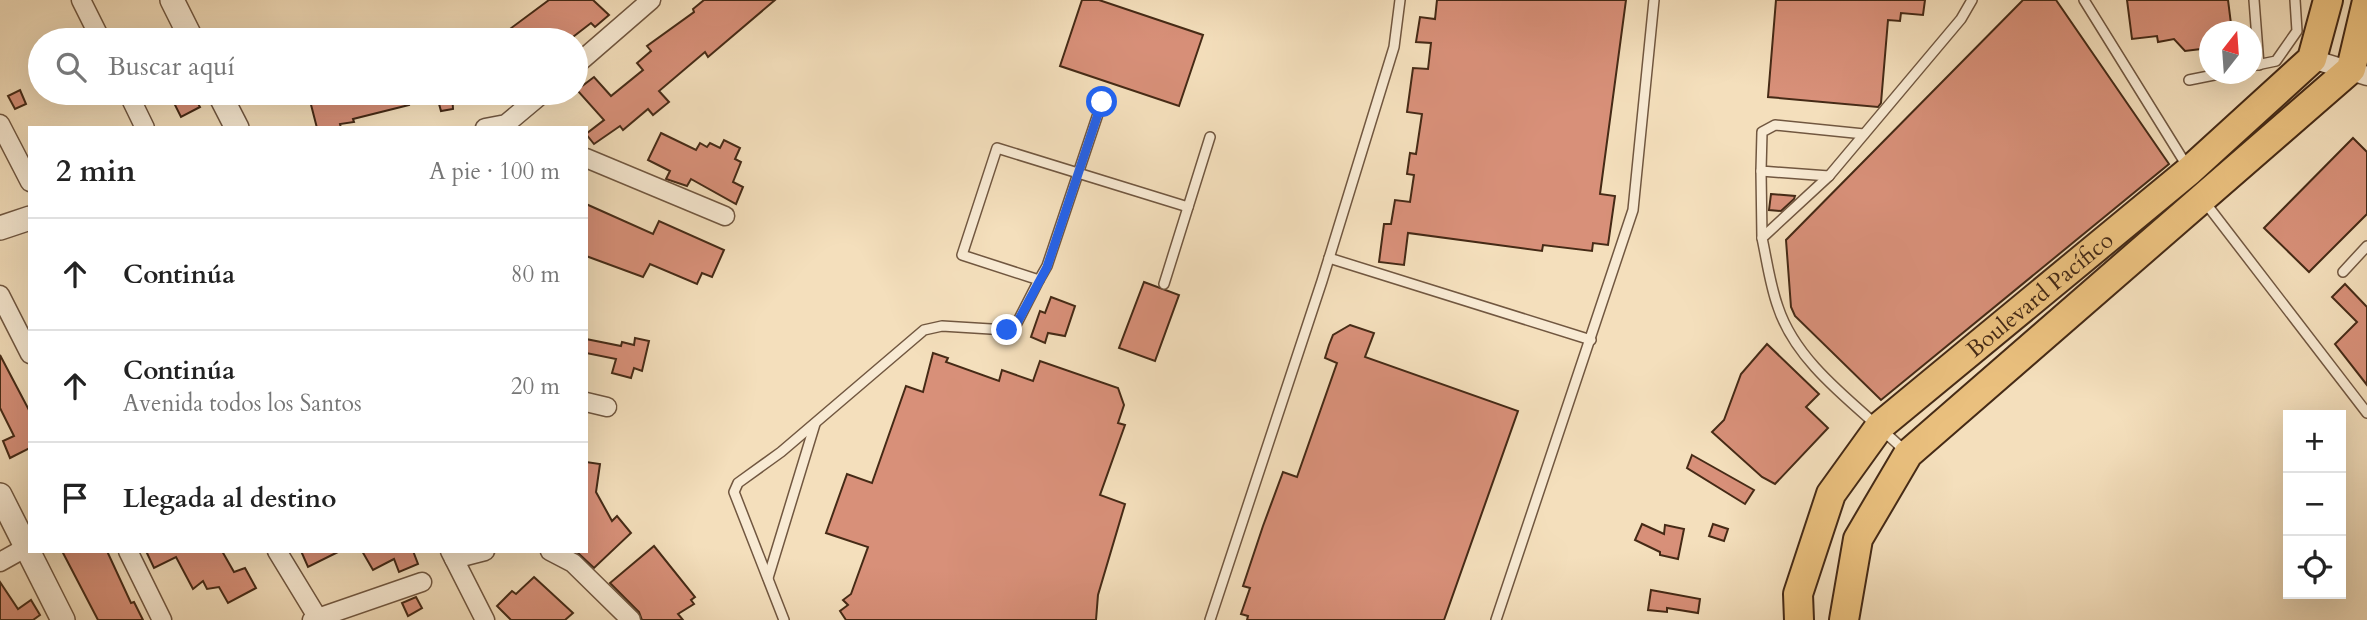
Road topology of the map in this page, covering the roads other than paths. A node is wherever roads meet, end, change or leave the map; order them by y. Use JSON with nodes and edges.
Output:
{"nodes":[{"id":1,"x":81,"y":0,"type":"edge"},
{"id":2,"x":172,"y":0,"type":"edge"},
{"id":3,"x":651,"y":0,"type":"edge"},
{"id":4,"x":1400,"y":0,"type":"edge"},
{"id":5,"x":1654,"y":0,"type":"edge"},
{"id":6,"x":1972,"y":0,"type":"edge"},
{"id":7,"x":2084,"y":0,"type":"edge"},
{"id":8,"x":2254,"y":0,"type":"edge"},
{"id":9,"x":2295,"y":0,"type":"edge"},
{"id":10,"x":2328,"y":0,"type":"edge"},
{"id":11,"x":2367,"y":1,"type":"edge"},
{"id":12,"x":2254,"y":21,"type":"edge"},
{"id":13,"x":95,"y":28,"type":"edge"},
{"id":14,"x":186,"y":28,"type":"edge"},
{"id":15,"x":588,"y":55,"type":"edge"},
{"id":16,"x":2312,"y":59,"type":"junction"},
{"id":17,"x":2262,"y":64,"type":"edge"},
{"id":18,"x":2359,"y":73,"type":"edge"},
{"id":19,"x":2199,"y":78,"type":"edge"},
{"id":20,"x":2189,"y":80,"type":"dead end"},
{"id":21,"x":1102,"y":102,"type":"dead end"},
{"id":22,"x":134,"y":105,"type":"edge"},
{"id":23,"x":225,"y":105,"type":"edge"},
{"id":24,"x":531,"y":105,"type":"edge"},
{"id":25,"x":0,"y":124,"type":"edge"},
{"id":26,"x":144,"y":126,"type":"edge"},
{"id":27,"x":236,"y":126,"type":"edge"},
{"id":28,"x":511,"y":126,"type":"edge"},
{"id":29,"x":1864,"y":134,"type":"junction"},
{"id":30,"x":1210,"y":137,"type":"dead end"},
{"id":31,"x":588,"y":159,"type":"edge"},
{"id":32,"x":1761,"y":171,"type":"junction"},
{"id":33,"x":2189,"y":171,"type":"junction"},
{"id":34,"x":1078,"y":173,"type":"junction"},
{"id":35,"x":1829,"y":176,"type":"junction"},
{"id":36,"x":28,"y":178,"type":"edge"},
{"id":37,"x":2202,"y":199,"type":"junction"},
{"id":38,"x":1188,"y":207,"type":"junction"},
{"id":39,"x":725,"y":216,"type":"dead end"},
{"id":40,"x":28,"y":219,"type":"edge"},
{"id":41,"x":0,"y":228,"type":"edge"},
{"id":42,"x":1762,"y":238,"type":"junction"},
{"id":43,"x":2367,"y":246,"type":"edge"},
{"id":44,"x":1329,"y":258,"type":"junction"},
{"id":45,"x":2343,"y":272,"type":"dead end"},
{"id":46,"x":1039,"y":280,"type":"junction"},
{"id":47,"x":1164,"y":284,"type":"dead end"},
{"id":48,"x":0,"y":295,"type":"edge"},
{"id":49,"x":1591,"y":341,"type":"junction"},
{"id":50,"x":28,"y":350,"type":"edge"},
{"id":51,"x":588,"y":402,"type":"edge"},
{"id":52,"x":607,"y":407,"type":"dead end"},
{"id":53,"x":2367,"y":413,"type":"edge"},
{"id":54,"x":815,"y":422,"type":"junction"},
{"id":55,"x":1880,"y":426,"type":"junction"},
{"id":56,"x":1908,"y":454,"type":"junction"},
{"id":57,"x":0,"y":495,"type":"edge"},
{"id":58,"x":25,"y":548,"type":"junction"},
{"id":59,"x":129,"y":553,"type":"edge"},
{"id":60,"x":279,"y":553,"type":"edge"},
{"id":61,"x":554,"y":553,"type":"edge"},
{"id":62,"x":452,"y":555,"type":"edge"},
{"id":63,"x":0,"y":562,"type":"edge"},
{"id":64,"x":768,"y":578,"type":"junction"},
{"id":65,"x":422,"y":582,"type":"dead end"},
{"id":66,"x":316,"y":619,"type":"edge"},
{"id":67,"x":63,"y":620,"type":"edge"},
{"id":68,"x":162,"y":620,"type":"edge"},
{"id":69,"x":485,"y":620,"type":"edge"},
{"id":70,"x":631,"y":620,"type":"edge"},
{"id":71,"x":784,"y":620,"type":"edge"},
{"id":72,"x":1210,"y":620,"type":"edge"},
{"id":73,"x":1496,"y":620,"type":"edge"},
{"id":74,"x":1799,"y":620,"type":"edge"},
{"id":75,"x":1844,"y":620,"type":"edge"}],
"edges":[{"from":1,"to":13,"type":"street"},
{"from":2,"to":14,"type":"street"},
{"from":3,"to":15,"type":"street"},
{"from":4,"to":44,"type":"lane"},
{"from":5,"to":49,"type":"lane"},
{"from":6,"to":29,"type":"lane"},
{"from":7,"to":33,"type":"lane"},
{"from":8,"to":12,"type":"lane"},
{"from":9,"to":17,"type":"lane"},
{"from":10,"to":16,"type":"main road"},
{"from":11,"to":18,"type":"main road"},
{"from":16,"to":18,"type":"street"},
{"from":16,"to":33,"type":"main road","name":"Boulevard Pacífico"},
{"from":18,"to":37,"type":"main road","name":"Boulevard Pacífico"},
{"from":19,"to":20,"type":"lane"},
{"from":21,"to":34,"type":"lane"},
{"from":22,"to":26,"type":"street"},
{"from":23,"to":27,"type":"street"},
{"from":24,"to":28,"type":"street"},
{"from":25,"to":36,"type":"street"},
{"from":29,"to":32,"type":"lane"},
{"from":29,"to":35,"type":"lane"},
{"from":30,"to":38,"type":"lane"},
{"from":31,"to":39,"type":"street"},
{"from":32,"to":35,"type":"lane"},
{"from":32,"to":42,"type":"lane"},
{"from":33,"to":55,"type":"main road","name":"Boulevard Pacífico"},
{"from":34,"to":38,"type":"lane"},
{"from":34,"to":46,"type":"lane"},
{"from":34,"to":46,"type":"lane"},
{"from":35,"to":42,"type":"lane"},
{"from":37,"to":53,"type":"lane"},
{"from":37,"to":56,"type":"main road","name":"Boulevard Pacífico"},
{"from":38,"to":47,"type":"lane"},
{"from":40,"to":41,"type":"street"},
{"from":42,"to":55,"type":"lane"},
{"from":43,"to":45,"type":"lane"},
{"from":44,"to":49,"type":"lane"},
{"from":44,"to":72,"type":"lane"},
{"from":46,"to":54,"type":"lane"},
{"from":48,"to":50,"type":"street"},
{"from":49,"to":73,"type":"lane"},
{"from":51,"to":52,"type":"street"},
{"from":54,"to":64,"type":"lane"},
{"from":54,"to":64,"type":"lane"},
{"from":55,"to":56,"type":"lane"},
{"from":55,"to":74,"type":"main road","name":"Boulevard Pacífico"},
{"from":56,"to":75,"type":"main road","name":"Boulevard Pacífico"},
{"from":57,"to":58,"type":"street"},
{"from":58,"to":63,"type":"street"},
{"from":58,"to":67,"type":"street"},
{"from":59,"to":68,"type":"street"},
{"from":60,"to":66,"type":"street"},
{"from":61,"to":70,"type":"street"},
{"from":62,"to":69,"type":"street"},
{"from":64,"to":71,"type":"lane"},
{"from":65,"to":66,"type":"street"}]}
